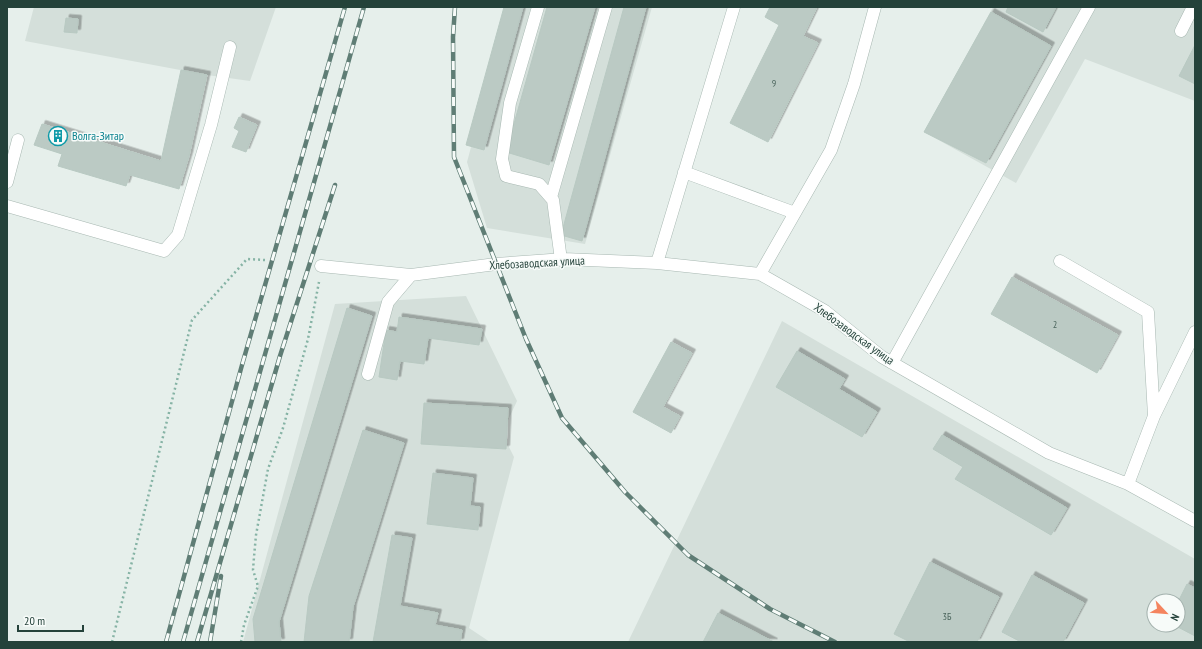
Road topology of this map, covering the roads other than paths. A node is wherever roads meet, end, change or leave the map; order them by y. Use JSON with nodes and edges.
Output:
{"nodes":[{"id":1,"x":538,"y":7,"type":"edge"},
{"id":2,"x":606,"y":7,"type":"edge"},
{"id":3,"x":734,"y":7,"type":"edge"},
{"id":4,"x":875,"y":7,"type":"edge"},
{"id":5,"x":1089,"y":7,"type":"edge"},
{"id":6,"x":1193,"y":7,"type":"edge"},
{"id":7,"x":1181,"y":31,"type":"dead end"},
{"id":8,"x":230,"y":47,"type":"dead end"},
{"id":9,"x":18,"y":140,"type":"dead end"},
{"id":10,"x":684,"y":172,"type":"junction"},
{"id":11,"x":7,"y":182,"type":"edge"},
{"id":12,"x":551,"y":197,"type":"junction"},
{"id":13,"x":7,"y":206,"type":"edge"},
{"id":14,"x":795,"y":212,"type":"junction"},
{"id":15,"x":561,"y":260,"type":"junction"},
{"id":16,"x":1060,"y":261,"type":"dead end"},
{"id":17,"x":657,"y":263,"type":"junction"},
{"id":18,"x":321,"y":266,"type":"road end"},
{"id":19,"x":760,"y":274,"type":"junction"},
{"id":20,"x":411,"y":275,"type":"junction"},
{"id":21,"x":1195,"y":332,"type":"edge"},
{"id":22,"x":892,"y":363,"type":"junction"},
{"id":23,"x":368,"y":374,"type":"dead end"},
{"id":24,"x":1154,"y":416,"type":"junction"},
{"id":25,"x":1128,"y":484,"type":"junction"},
{"id":26,"x":1195,"y":521,"type":"edge"}],
"edges":[{"from":1,"to":12,"type":"street"},
{"from":2,"to":12,"type":"street"},
{"from":3,"to":10,"type":"street"},
{"from":4,"to":14,"type":"street"},
{"from":5,"to":22,"type":"street"},
{"from":6,"to":7,"type":"street"},
{"from":8,"to":13,"type":"street"},
{"from":9,"to":11,"type":"street"},
{"from":10,"to":14,"type":"street"},
{"from":10,"to":17,"type":"street"},
{"from":12,"to":15,"type":"street"},
{"from":14,"to":19,"type":"street"},
{"from":15,"to":17,"type":"street","name":"Хлебозаводская улица"},
{"from":15,"to":20,"type":"street","name":"Хлебозаводская улица"},
{"from":16,"to":24,"type":"street"},
{"from":17,"to":19,"type":"street","name":"Хлебозаводская улица"},
{"from":18,"to":20,"type":"street","name":"Хлебозаводская улица"},
{"from":19,"to":22,"type":"street","name":"Хлебозаводская улица"},
{"from":20,"to":23,"type":"street"},
{"from":21,"to":24,"type":"street"},
{"from":22,"to":25,"type":"street","name":"Хлебозаводская улица"},
{"from":24,"to":25,"type":"street"},
{"from":25,"to":26,"type":"street","name":"Хлебозаводская улица"}]}
